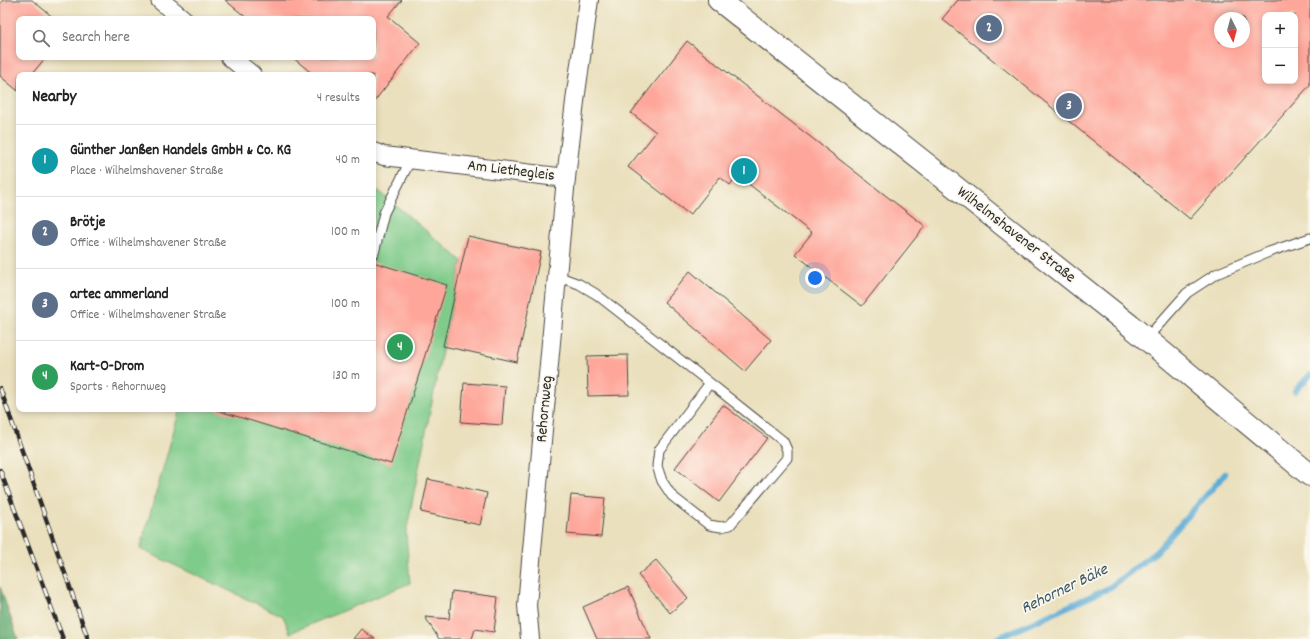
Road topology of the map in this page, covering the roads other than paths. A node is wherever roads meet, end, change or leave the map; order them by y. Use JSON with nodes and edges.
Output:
{"nodes":[{"id":1,"x":160,"y":0,"type":"edge"},
{"id":2,"x":589,"y":0,"type":"edge"},
{"id":3,"x":719,"y":0,"type":"edge"},
{"id":4,"x":179,"y":16,"type":"edge"},
{"id":5,"x":234,"y":60,"type":"edge"},
{"id":6,"x":248,"y":72,"type":"edge"},
{"id":7,"x":376,"y":153,"type":"edge"},
{"id":8,"x":411,"y":159,"type":"junction"},
{"id":9,"x":566,"y":178,"type":"junction"},
{"id":10,"x":1310,"y":238,"type":"edge"},
{"id":11,"x":376,"y":245,"type":"edge"},
{"id":12,"x":557,"y":276,"type":"junction"},
{"id":13,"x":1146,"y":339,"type":"junction"},
{"id":14,"x":710,"y":383,"type":"junction"},
{"id":15,"x":1310,"y":474,"type":"edge"},
{"id":16,"x":530,"y":639,"type":"edge"}],
"edges":[{"from":1,"to":4,"type":"street"},
{"from":2,"to":9,"type":"street","name":"Am Liethegleis"},
{"from":3,"to":13,"type":"street","name":"Wilhelmshavener Straße"},
{"from":5,"to":6,"type":"street"},
{"from":7,"to":8,"type":"street","name":"Am Liethegleis"},
{"from":8,"to":9,"type":"street","name":"Am Liethegleis"},
{"from":8,"to":11,"type":"lane"},
{"from":9,"to":12,"type":"street","name":"Rehornweg"},
{"from":10,"to":13,"type":"lane"},
{"from":12,"to":14,"type":"lane"},
{"from":12,"to":16,"type":"street","name":"Rehornweg"},
{"from":13,"to":15,"type":"street","name":"Wilhelmshavener Straße"},
{"from":14,"to":14,"type":"lane"}]}
